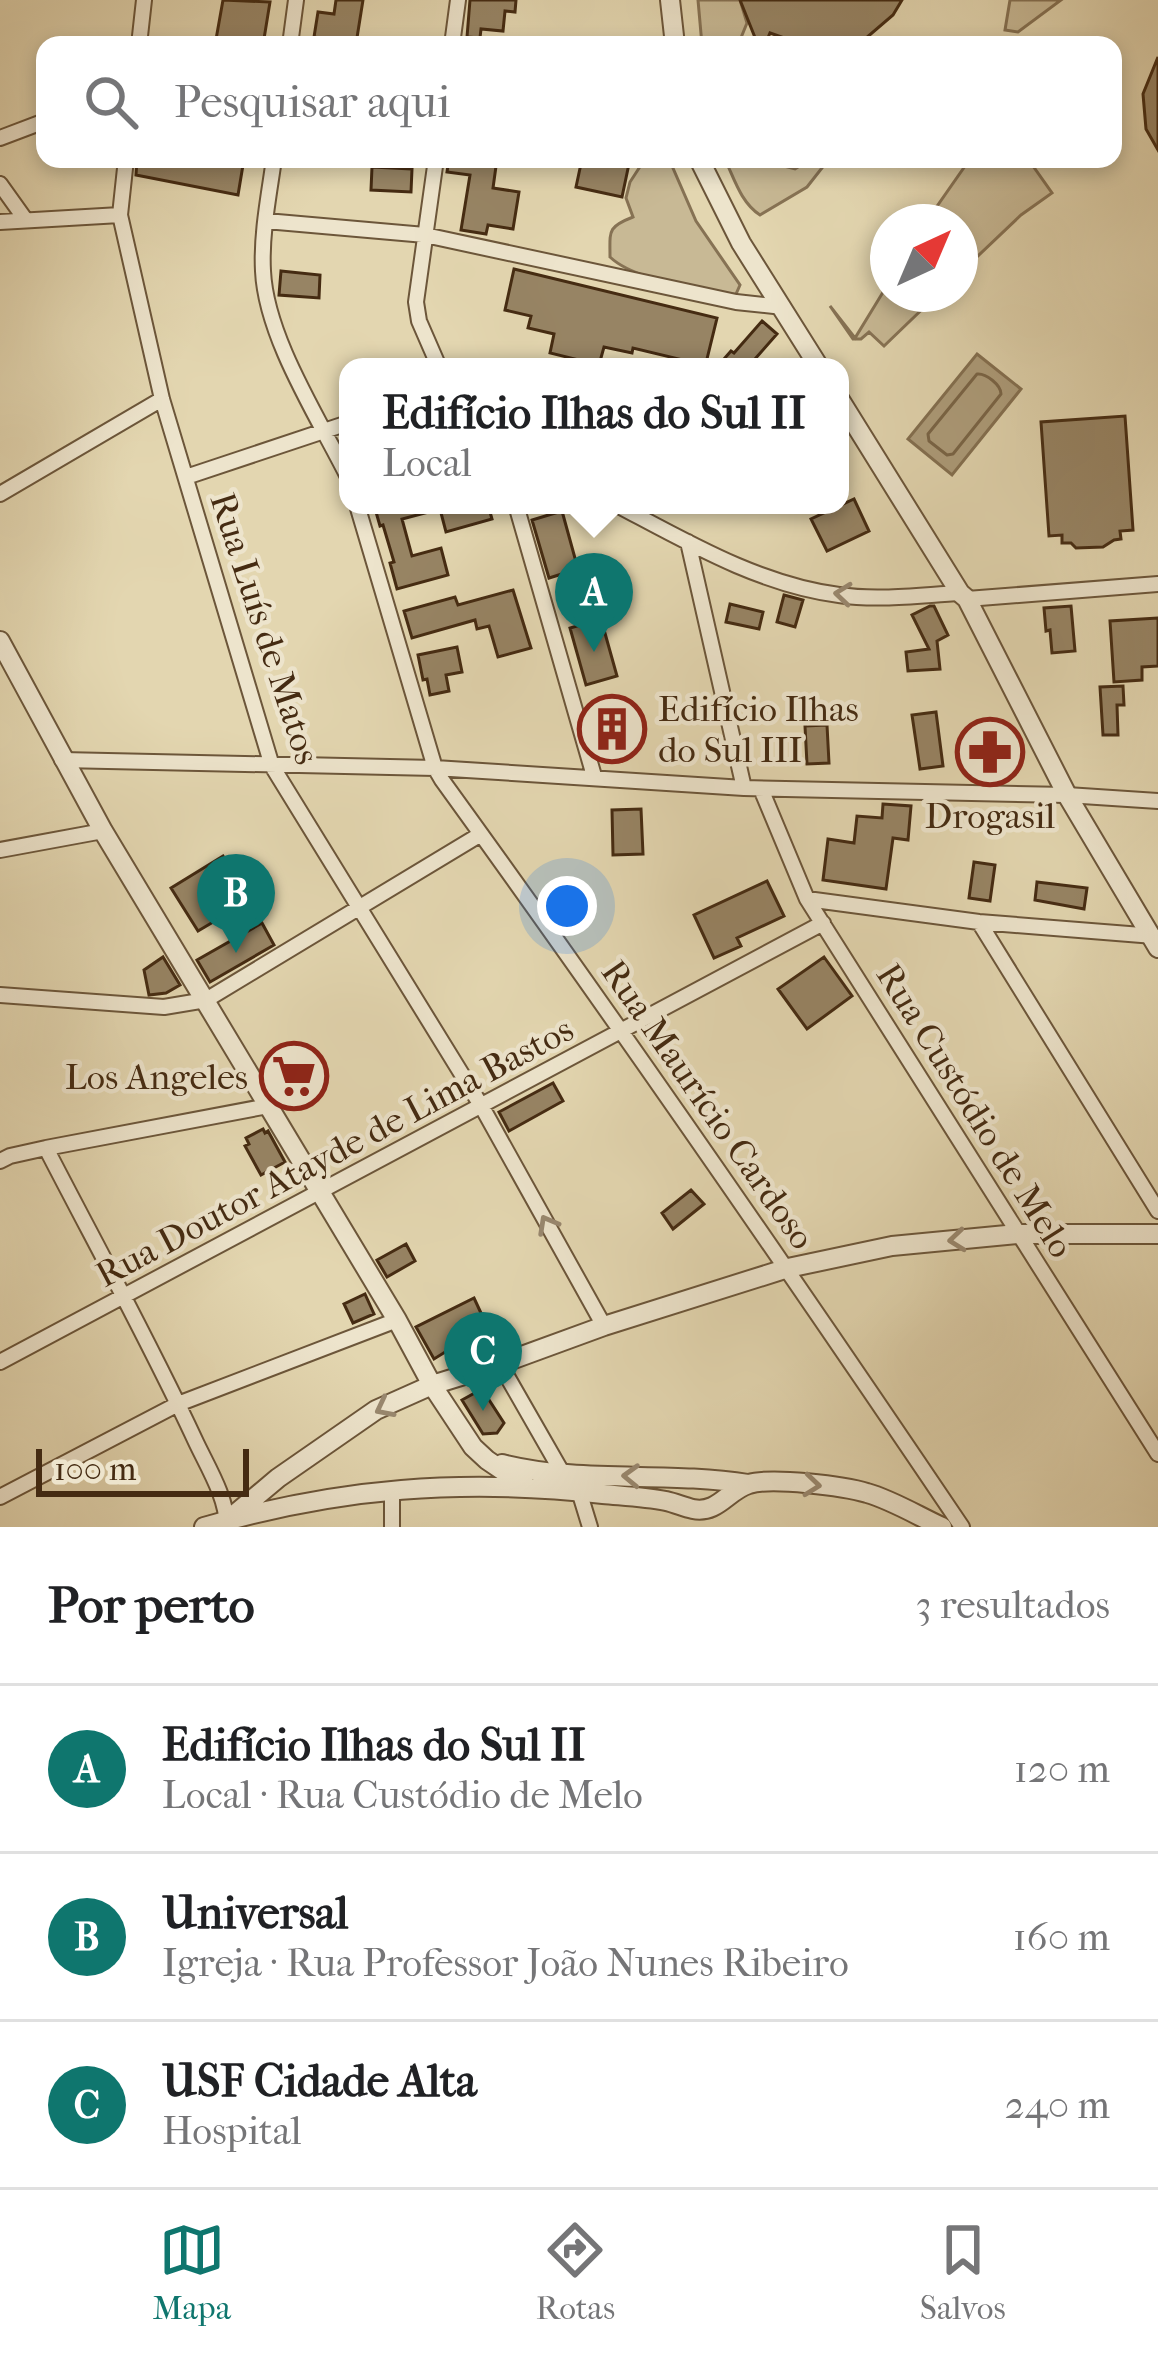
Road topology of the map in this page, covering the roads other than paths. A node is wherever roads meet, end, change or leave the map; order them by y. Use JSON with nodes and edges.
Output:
{"nodes":[{"id":1,"x":144,"y":0,"type":"edge"},
{"id":2,"x":296,"y":0,"type":"edge"},
{"id":3,"x":458,"y":0,"type":"edge"},
{"id":4,"x":670,"y":0,"type":"edge"},
{"id":5,"x":140,"y":36,"type":"edge"},
{"id":6,"x":291,"y":36,"type":"edge"},
{"id":7,"x":453,"y":36,"type":"edge"},
{"id":8,"x":674,"y":36,"type":"edge"},
{"id":9,"x":36,"y":125,"type":"edge"},
{"id":10,"x":0,"y":139,"type":"edge"},
{"id":11,"x":125,"y":168,"type":"edge"},
{"id":12,"x":273,"y":168,"type":"edge"},
{"id":13,"x":435,"y":168,"type":"edge"},
{"id":14,"x":704,"y":168,"type":"edge"},
{"id":15,"x":0,"y":184,"type":"edge"},
{"id":16,"x":120,"y":215,"type":"junction"},
{"id":17,"x":25,"y":220,"type":"junction"},
{"id":18,"x":266,"y":221,"type":"junction"},
{"id":19,"x":0,"y":222,"type":"edge"},
{"id":20,"x":425,"y":235,"type":"junction"},
{"id":21,"x":783,"y":307,"type":"junction"},
{"id":22,"x":433,"y":358,"type":"edge"},
{"id":23,"x":814,"y":358,"type":"edge"},
{"id":24,"x":162,"y":399,"type":"junction"},
{"id":25,"x":849,"y":414,"type":"edge"},
{"id":26,"x":339,"y":426,"type":"edge"},
{"id":27,"x":325,"y":430,"type":"junction"},
{"id":28,"x":339,"y":459,"type":"edge"},
{"id":29,"x":186,"y":477,"type":"junction"},
{"id":30,"x":0,"y":494,"type":"edge"},
{"id":31,"x":360,"y":514,"type":"edge"},
{"id":32,"x":519,"y":514,"type":"edge"},
{"id":33,"x":634,"y":514,"type":"edge"},
{"id":34,"x":688,"y":542,"type":"junction"},
{"id":35,"x":1158,"y":584,"type":"edge"},
{"id":36,"x":963,"y":596,"type":"junction"},
{"id":37,"x":0,"y":641,"type":"edge"},
{"id":38,"x":62,"y":760,"type":"junction"},
{"id":39,"x":272,"y":766,"type":"junction"},
{"id":40,"x":435,"y":768,"type":"junction"},
{"id":41,"x":594,"y":776,"type":"junction"},
{"id":42,"x":753,"y":789,"type":"junction"},
{"id":43,"x":1067,"y":795,"type":"junction"},
{"id":44,"x":1158,"y":801,"type":"edge"},
{"id":45,"x":103,"y":831,"type":"junction"},
{"id":46,"x":481,"y":834,"type":"junction"},
{"id":47,"x":0,"y":850,"type":"edge"},
{"id":48,"x":807,"y":899,"type":"junction"},
{"id":49,"x":358,"y":908,"type":"junction"},
{"id":50,"x":979,"y":922,"type":"junction"},
{"id":51,"x":823,"y":923,"type":"junction"},
{"id":52,"x":1155,"y":940,"type":"edge"},
{"id":53,"x":0,"y":995,"type":"edge"},
{"id":54,"x":206,"y":1000,"type":"junction"},
{"id":55,"x":622,"y":1030,"type":"junction"},
{"id":56,"x":268,"y":1106,"type":"junction"},
{"id":57,"x":482,"y":1107,"type":"junction"},
{"id":58,"x":46,"y":1148,"type":"junction"},
{"id":59,"x":0,"y":1161,"type":"edge"},
{"id":60,"x":319,"y":1192,"type":"junction"},
{"id":61,"x":1158,"y":1211,"type":"edge"},
{"id":62,"x":1017,"y":1234,"type":"junction"},
{"id":63,"x":1158,"y":1234,"type":"edge"},
{"id":64,"x":788,"y":1268,"type":"junction"},
{"id":65,"x":122,"y":1298,"type":"junction"},
{"id":66,"x":397,"y":1321,"type":"junction"},
{"id":67,"x":604,"y":1326,"type":"junction"},
{"id":68,"x":0,"y":1362,"type":"edge"},
{"id":69,"x":500,"y":1364,"type":"junction"},
{"id":70,"x":432,"y":1385,"type":"junction"},
{"id":71,"x":178,"y":1404,"type":"junction"},
{"id":72,"x":1158,"y":1454,"type":"edge"},
{"id":73,"x":487,"y":1460,"type":"junction"},
{"id":74,"x":563,"y":1474,"type":"junction"},
{"id":75,"x":688,"y":1478,"type":"junction"},
{"id":76,"x":718,"y":1479,"type":"junction"},
{"id":77,"x":748,"y":1484,"type":"junction"},
{"id":78,"x":527,"y":1487,"type":"junction"},
{"id":79,"x":392,"y":1491,"type":"junction"},
{"id":80,"x":578,"y":1491,"type":"junction"},
{"id":81,"x":0,"y":1497,"type":"edge"},
{"id":82,"x":722,"y":1503,"type":"junction"},
{"id":83,"x":685,"y":1506,"type":"junction"},
{"id":84,"x":227,"y":1524,"type":"edge"},
{"id":85,"x":204,"y":1527,"type":"edge"},
{"id":86,"x":392,"y":1527,"type":"edge"},
{"id":87,"x":590,"y":1527,"type":"edge"},
{"id":88,"x":694,"y":1527,"type":"edge"},
{"id":89,"x":719,"y":1527,"type":"edge"},
{"id":90,"x":942,"y":1527,"type":"edge"},
{"id":91,"x":962,"y":1527,"type":"edge"}],
"edges":[{"from":1,"to":5,"type":"street"},
{"from":2,"to":6,"type":"street"},
{"from":3,"to":7,"type":"street"},
{"from":4,"to":8,"type":"street"},
{"from":9,"to":10,"type":"street"},
{"from":11,"to":16,"type":"street","name":"Rua Luís de Matos"},
{"from":12,"to":18,"type":"street"},
{"from":13,"to":20,"type":"street"},
{"from":14,"to":21,"type":"street"},
{"from":15,"to":17,"type":"street"},
{"from":16,"to":17,"type":"street"},
{"from":16,"to":24,"type":"street","name":"Rua Luís de Matos"},
{"from":17,"to":19,"type":"street"},
{"from":18,"to":20,"type":"street"},
{"from":18,"to":27,"type":"street"},
{"from":20,"to":21,"type":"street"},
{"from":20,"to":22,"type":"street"},
{"from":21,"to":23,"type":"street"},
{"from":24,"to":29,"type":"street","name":"Rua Luís de Matos"},
{"from":24,"to":30,"type":"street"},
{"from":25,"to":36,"type":"street"},
{"from":26,"to":27,"type":"street"},
{"from":27,"to":28,"type":"street"},
{"from":27,"to":29,"type":"street"},
{"from":29,"to":39,"type":"street","name":"Rua Luís de Matos"},
{"from":31,"to":40,"type":"street","name":"Rua Maurício Cardoso"},
{"from":32,"to":41,"type":"street"},
{"from":33,"to":34,"type":"street"},
{"from":36,"to":34,"type":"street","one_way":true},
{"from":34,"to":42,"type":"street","name":"Rua Custódio de Melo"},
{"from":35,"to":36,"type":"street"},
{"from":36,"to":43,"type":"street"},
{"from":37,"to":38,"type":"street"},
{"from":38,"to":39,"type":"street"},
{"from":38,"to":45,"type":"street"},
{"from":39,"to":40,"type":"street"},
{"from":39,"to":49,"type":"street","name":"Rua Luís de Matos"},
{"from":40,"to":41,"type":"street"},
{"from":40,"to":46,"type":"street","name":"Rua Maurício Cardoso"},
{"from":41,"to":42,"type":"street"},
{"from":42,"to":43,"type":"street"},
{"from":42,"to":48,"type":"street","name":"Rua Custódio de Melo"},
{"from":43,"to":44,"type":"street"},
{"from":43,"to":52,"type":"street"},
{"from":45,"to":47,"type":"street"},
{"from":45,"to":54,"type":"street"},
{"from":46,"to":49,"type":"street"},
{"from":46,"to":55,"type":"street","name":"Rua Maurício Cardoso"},
{"from":48,"to":50,"type":"street"},
{"from":48,"to":51,"type":"street","name":"Rua Custódio de Melo"},
{"from":49,"to":54,"type":"street"},
{"from":49,"to":57,"type":"street","name":"Rua Luís de Matos"},
{"from":50,"to":52,"type":"street"},
{"from":50,"to":61,"type":"street"},
{"from":51,"to":55,"type":"street","name":"Rua Doutor Atayde de Lima Bastos"},
{"from":51,"to":62,"type":"street","name":"Rua Custódio de Melo"},
{"from":53,"to":54,"type":"street"},
{"from":54,"to":56,"type":"street"},
{"from":55,"to":57,"type":"street","name":"Rua Doutor Atayde de Lima Bastos"},
{"from":55,"to":64,"type":"street","name":"Rua Maurício Cardoso"},
{"from":56,"to":58,"type":"street"},
{"from":56,"to":60,"type":"street"},
{"from":57,"to":60,"type":"street","name":"Rua Doutor Atayde de Lima Bastos"},
{"from":67,"to":57,"type":"street","name":"Rua Luís de Matos","one_way":true},
{"from":58,"to":59,"type":"street"},
{"from":58,"to":65,"type":"street"},
{"from":60,"to":65,"type":"street","name":"Rua Doutor Atayde de Lima Bastos"},
{"from":60,"to":66,"type":"street"},
{"from":62,"to":63,"type":"street"},
{"from":62,"to":64,"type":"street","one_way":true},
{"from":62,"to":72,"type":"street","name":"Rua Custódio de Melo"},
{"from":64,"to":67,"type":"street"},
{"from":64,"to":91,"type":"street","name":"Rua Maurício Cardoso"},
{"from":65,"to":68,"type":"street","name":"Rua Doutor Atayde de Lima Bastos"},
{"from":65,"to":71,"type":"street"},
{"from":66,"to":70,"type":"street"},
{"from":66,"to":71,"type":"street"},
{"from":67,"to":69,"type":"street"},
{"from":69,"to":70,"type":"street"},
{"from":69,"to":74,"type":"street"},
{"from":70,"to":73,"type":"street"},
{"from":70,"to":84,"type":"street","one_way":true},
{"from":71,"to":81,"type":"street"},
{"from":71,"to":84,"type":"street"},
{"from":73,"to":74,"type":"street"},
{"from":73,"to":78,"type":"street"},
{"from":75,"to":74,"type":"street","one_way":true},
{"from":75,"to":76,"type":"street"},
{"from":75,"to":83,"type":"street"},
{"from":76,"to":77,"type":"street"},
{"from":76,"to":82,"type":"street"},
{"from":77,"to":82,"type":"street"},
{"from":77,"to":90,"type":"street","one_way":true},
{"from":78,"to":79,"type":"street"},
{"from":78,"to":80,"type":"street"},
{"from":79,"to":84,"type":"street"},
{"from":79,"to":86,"type":"street"},
{"from":80,"to":83,"type":"street"},
{"from":80,"to":87,"type":"street"},
{"from":82,"to":83,"type":"street"},
{"from":82,"to":89,"type":"street"},
{"from":83,"to":88,"type":"street"},
{"from":84,"to":85,"type":"street"}]}
